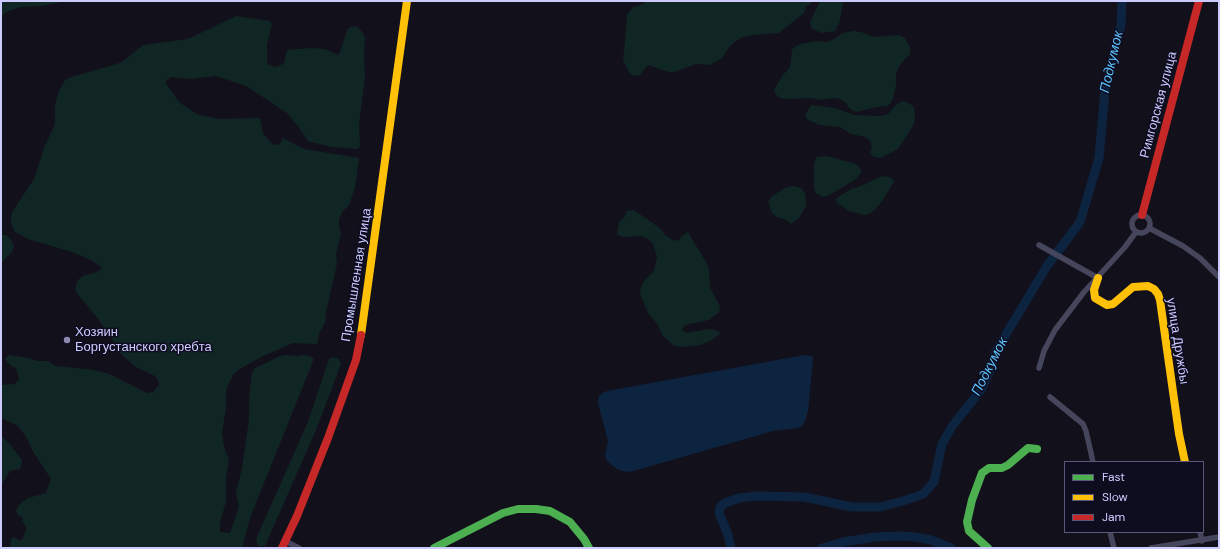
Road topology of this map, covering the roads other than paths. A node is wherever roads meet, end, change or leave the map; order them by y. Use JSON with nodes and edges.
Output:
{"nodes":[{"id":1,"x":407,"y":1,"type":"edge"},
{"id":2,"x":1199,"y":1,"type":"edge"},
{"id":3,"x":1142,"y":215,"type":"junction"},
{"id":4,"x":1150,"y":228,"type":"junction"},
{"id":5,"x":1136,"y":232,"type":"junction"},
{"id":6,"x":1039,"y":245,"type":"dead end"},
{"id":7,"x":1219,"y":277,"type":"edge"},
{"id":8,"x":1098,"y":278,"type":"junction"},
{"id":9,"x":1040,"y":368,"type":"dead end"},
{"id":10,"x":1050,"y":396,"type":"dead end"},
{"id":11,"x":1037,"y":449,"type":"dead end"},
{"id":12,"x":1093,"y":461,"type":"edge"},
{"id":13,"x":1185,"y":461,"type":"edge"},
{"id":14,"x":1110,"y":533,"type":"edge"},
{"id":15,"x":1200,"y":533,"type":"edge"},
{"id":16,"x":1219,"y":537,"type":"edge"},
{"id":17,"x":1202,"y":541,"type":"junction"},
{"id":18,"x":284,"y":545,"type":"edge"},
{"id":19,"x":1183,"y":546,"type":"edge"},
{"id":20,"x":299,"y":548,"type":"edge"},
{"id":21,"x":434,"y":548,"type":"edge"},
{"id":22,"x":589,"y":548,"type":"edge"},
{"id":23,"x":988,"y":548,"type":"edge"},
{"id":24,"x":1114,"y":548,"type":"edge"},
{"id":25,"x":1151,"y":548,"type":"edge"}],
"edges":[{"from":1,"to":18,"type":"street","name":"Промышленная улица"},
{"from":2,"to":3,"type":"street","name":"Римгорская улица"},
{"from":3,"to":4,"type":"street"},
{"from":3,"to":5,"type":"street"},
{"from":4,"to":5,"type":"street"},
{"from":4,"to":7,"type":"street"},
{"from":5,"to":8,"type":"street"},
{"from":6,"to":8,"type":"street"},
{"from":8,"to":9,"type":"street"},
{"from":8,"to":13,"type":"street","name":"улица Дружбы"},
{"from":10,"to":12,"type":"street"},
{"from":11,"to":23,"type":"street"},
{"from":14,"to":24,"type":"street"},
{"from":15,"to":17,"type":"street"},
{"from":16,"to":17,"type":"street"},
{"from":17,"to":19,"type":"street"},
{"from":18,"to":20,"type":"street"},
{"from":19,"to":25,"type":"street"},
{"from":21,"to":22,"type":"street"}]}
